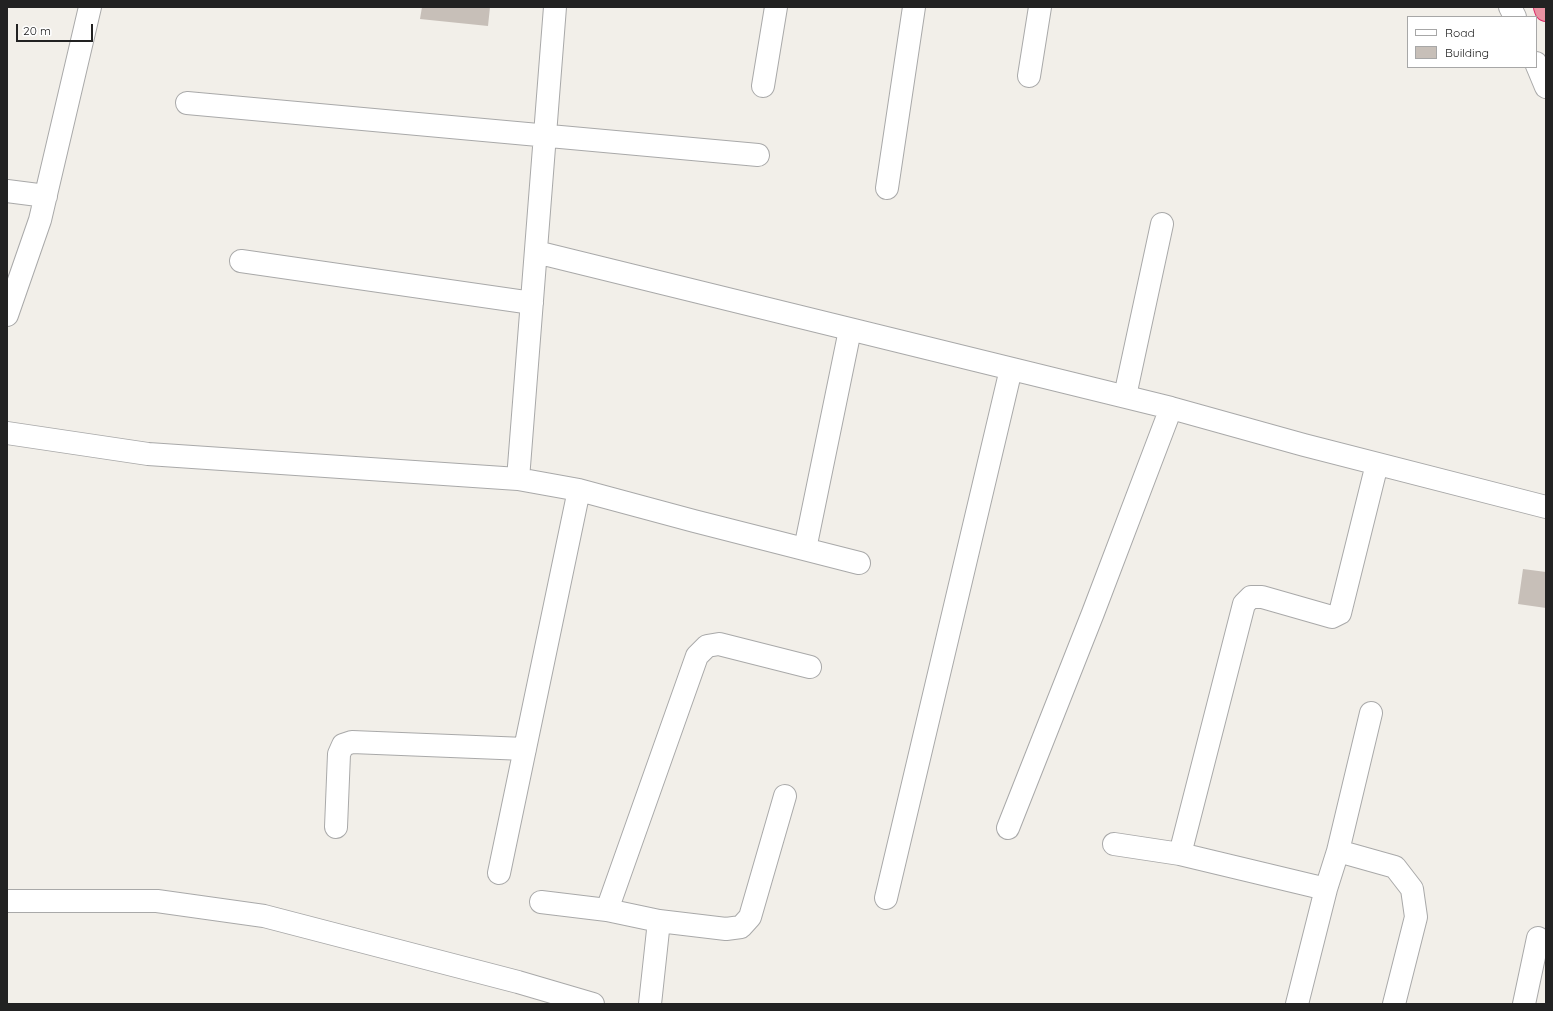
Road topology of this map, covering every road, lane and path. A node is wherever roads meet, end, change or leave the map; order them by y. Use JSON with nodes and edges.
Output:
{"nodes":[{"id":1,"x":90,"y":7,"type":"edge"},
{"id":2,"x":555,"y":7,"type":"edge"},
{"id":3,"x":776,"y":7,"type":"edge"},
{"id":4,"x":914,"y":7,"type":"edge"},
{"id":5,"x":1040,"y":7,"type":"edge"},
{"id":6,"x":1510,"y":7,"type":"edge"},
{"id":7,"x":1545,"y":7,"type":"edge"},
{"id":8,"x":1546,"y":10,"type":"edge"},
{"id":9,"x":1514,"y":16,"type":"edge"},
{"id":10,"x":1537,"y":65,"type":"edge"},
{"id":11,"x":1029,"y":76,"type":"dead end"},
{"id":12,"x":763,"y":86,"type":"dead end"},
{"id":13,"x":1546,"y":87,"type":"edge"},
{"id":14,"x":187,"y":103,"type":"dead end"},
{"id":15,"x":545,"y":136,"type":"junction"},
{"id":16,"x":758,"y":155,"type":"dead end"},
{"id":17,"x":887,"y":188,"type":"dead end"},
{"id":18,"x":7,"y":191,"type":"edge"},
{"id":19,"x":46,"y":196,"type":"junction"},
{"id":20,"x":1162,"y":224,"type":"dead end"},
{"id":21,"x":536,"y":252,"type":"junction"},
{"id":22,"x":241,"y":261,"type":"dead end"},
{"id":23,"x":532,"y":303,"type":"junction"},
{"id":24,"x":7,"y":315,"type":"edge"},
{"id":25,"x":850,"y":330,"type":"junction"},
{"id":26,"x":1012,"y":369,"type":"junction"},
{"id":27,"x":1125,"y":396,"type":"junction"},
{"id":28,"x":1171,"y":408,"type":"junction"},
{"id":29,"x":7,"y":433,"type":"edge"},
{"id":30,"x":1377,"y":464,"type":"junction"},
{"id":31,"x":518,"y":479,"type":"junction"},
{"id":32,"x":580,"y":490,"type":"junction"},
{"id":33,"x":1546,"y":507,"type":"edge"},
{"id":34,"x":805,"y":549,"type":"junction"},
{"id":35,"x":859,"y":563,"type":"dead end"},
{"id":36,"x":810,"y":667,"type":"dead end"},
{"id":37,"x":1371,"y":713,"type":"dead end"},
{"id":38,"x":525,"y":750,"type":"junction"},
{"id":39,"x":785,"y":796,"type":"dead end"},
{"id":40,"x":336,"y":827,"type":"dead end"},
{"id":41,"x":1008,"y":828,"type":"dead end"},
{"id":42,"x":1114,"y":844,"type":"dead end"},
{"id":43,"x":1338,"y":851,"type":"junction"},
{"id":44,"x":1180,"y":854,"type":"junction"},
{"id":45,"x":499,"y":873,"type":"dead end"},
{"id":46,"x":1326,"y":889,"type":"junction"},
{"id":47,"x":886,"y":898,"type":"dead end"},
{"id":48,"x":7,"y":901,"type":"edge"},
{"id":49,"x":541,"y":902,"type":"dead end"},
{"id":50,"x":607,"y":910,"type":"junction"},
{"id":51,"x":659,"y":922,"type":"junction"},
{"id":52,"x":1538,"y":938,"type":"dead end"},
{"id":53,"x":593,"y":1004,"type":"edge"},
{"id":54,"x":650,"y":1004,"type":"edge"},
{"id":55,"x":1296,"y":1004,"type":"edge"},
{"id":56,"x":1394,"y":1004,"type":"edge"},
{"id":57,"x":1524,"y":1004,"type":"edge"}],
"edges":[{"from":1,"to":19,"type":"street"},
{"from":2,"to":15,"type":"street"},
{"from":3,"to":12,"type":"street"},
{"from":4,"to":17,"type":"street"},
{"from":5,"to":11,"type":"street"},
{"from":6,"to":9,"type":"street"},
{"from":7,"to":8,"type":"highway"},
{"from":10,"to":13,"type":"street"},
{"from":14,"to":15,"type":"street"},
{"from":15,"to":16,"type":"street"},
{"from":15,"to":21,"type":"street"},
{"from":18,"to":19,"type":"street"},
{"from":19,"to":24,"type":"street"},
{"from":20,"to":27,"type":"street"},
{"from":21,"to":23,"type":"street"},
{"from":21,"to":25,"type":"street"},
{"from":22,"to":23,"type":"street"},
{"from":23,"to":31,"type":"street"},
{"from":25,"to":26,"type":"street"},
{"from":25,"to":34,"type":"street"},
{"from":26,"to":27,"type":"street"},
{"from":26,"to":47,"type":"street"},
{"from":27,"to":28,"type":"street"},
{"from":28,"to":30,"type":"street"},
{"from":28,"to":41,"type":"street"},
{"from":29,"to":31,"type":"street"},
{"from":30,"to":33,"type":"street"},
{"from":30,"to":44,"type":"street"},
{"from":31,"to":32,"type":"street"},
{"from":32,"to":34,"type":"street"},
{"from":32,"to":38,"type":"street"},
{"from":34,"to":35,"type":"street"},
{"from":36,"to":50,"type":"street"},
{"from":37,"to":43,"type":"street"},
{"from":38,"to":40,"type":"street"},
{"from":38,"to":45,"type":"street"},
{"from":39,"to":51,"type":"street"},
{"from":42,"to":44,"type":"street"},
{"from":43,"to":46,"type":"street"},
{"from":43,"to":56,"type":"street"},
{"from":44,"to":46,"type":"street"},
{"from":46,"to":55,"type":"street"},
{"from":48,"to":53,"type":"street"},
{"from":49,"to":50,"type":"street"},
{"from":50,"to":51,"type":"street"},
{"from":51,"to":54,"type":"street"},
{"from":52,"to":57,"type":"street"}]}
